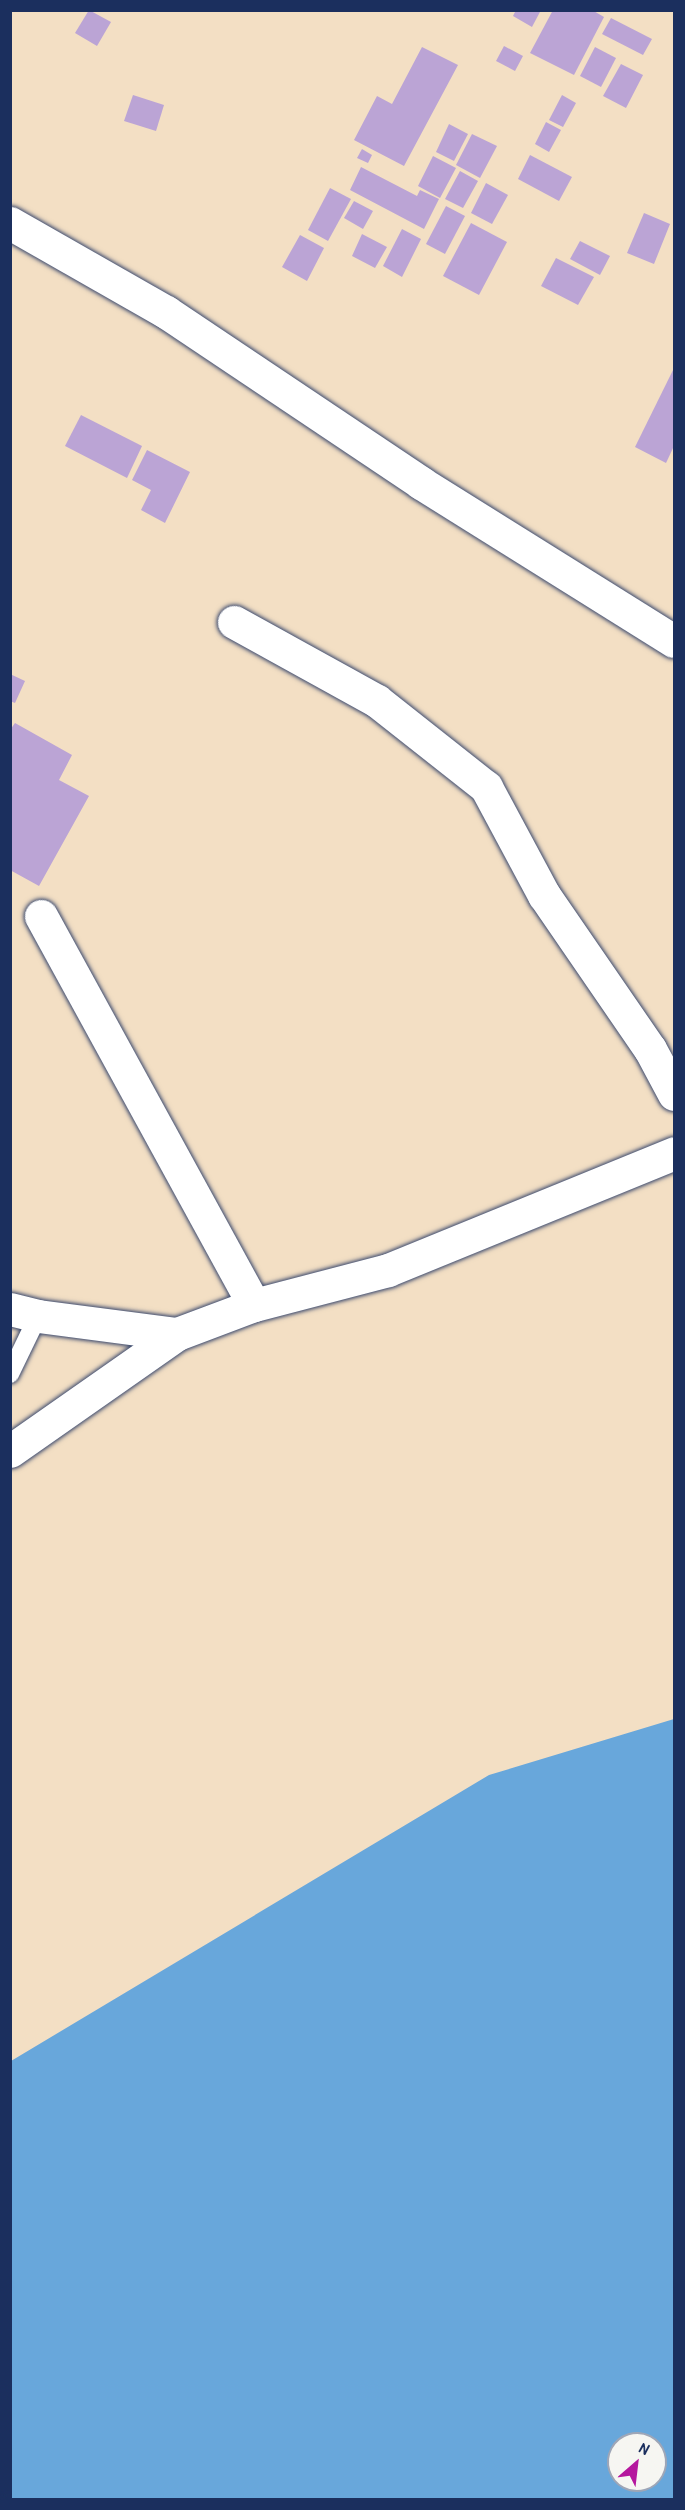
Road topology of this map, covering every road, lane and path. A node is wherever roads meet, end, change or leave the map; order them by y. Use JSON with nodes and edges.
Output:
{"nodes":[{"id":1,"x":10,"y":223,"type":"edge"},
{"id":2,"x":234,"y":622,"type":"dead end"},
{"id":3,"x":675,"y":641,"type":"edge"},
{"id":4,"x":41,"y":916,"type":"dead end"},
{"id":5,"x":675,"y":1094,"type":"edge"},
{"id":6,"x":675,"y":1153,"type":"edge"},
{"id":7,"x":254,"y":1305,"type":"junction"},
{"id":8,"x":24,"y":1313,"type":"edge"},
{"id":9,"x":177,"y":1334,"type":"junction"},
{"id":10,"x":10,"y":1374,"type":"edge"},
{"id":11,"x":10,"y":1451,"type":"edge"}],
"edges":[{"from":1,"to":3,"type":"street"},
{"from":2,"to":5,"type":"street"},
{"from":4,"to":7,"type":"street"},
{"from":6,"to":7,"type":"street"},
{"from":7,"to":9,"type":"street"},
{"from":8,"to":9,"type":"street"},
{"from":8,"to":10,"type":"lane"},
{"from":9,"to":11,"type":"street"}]}
